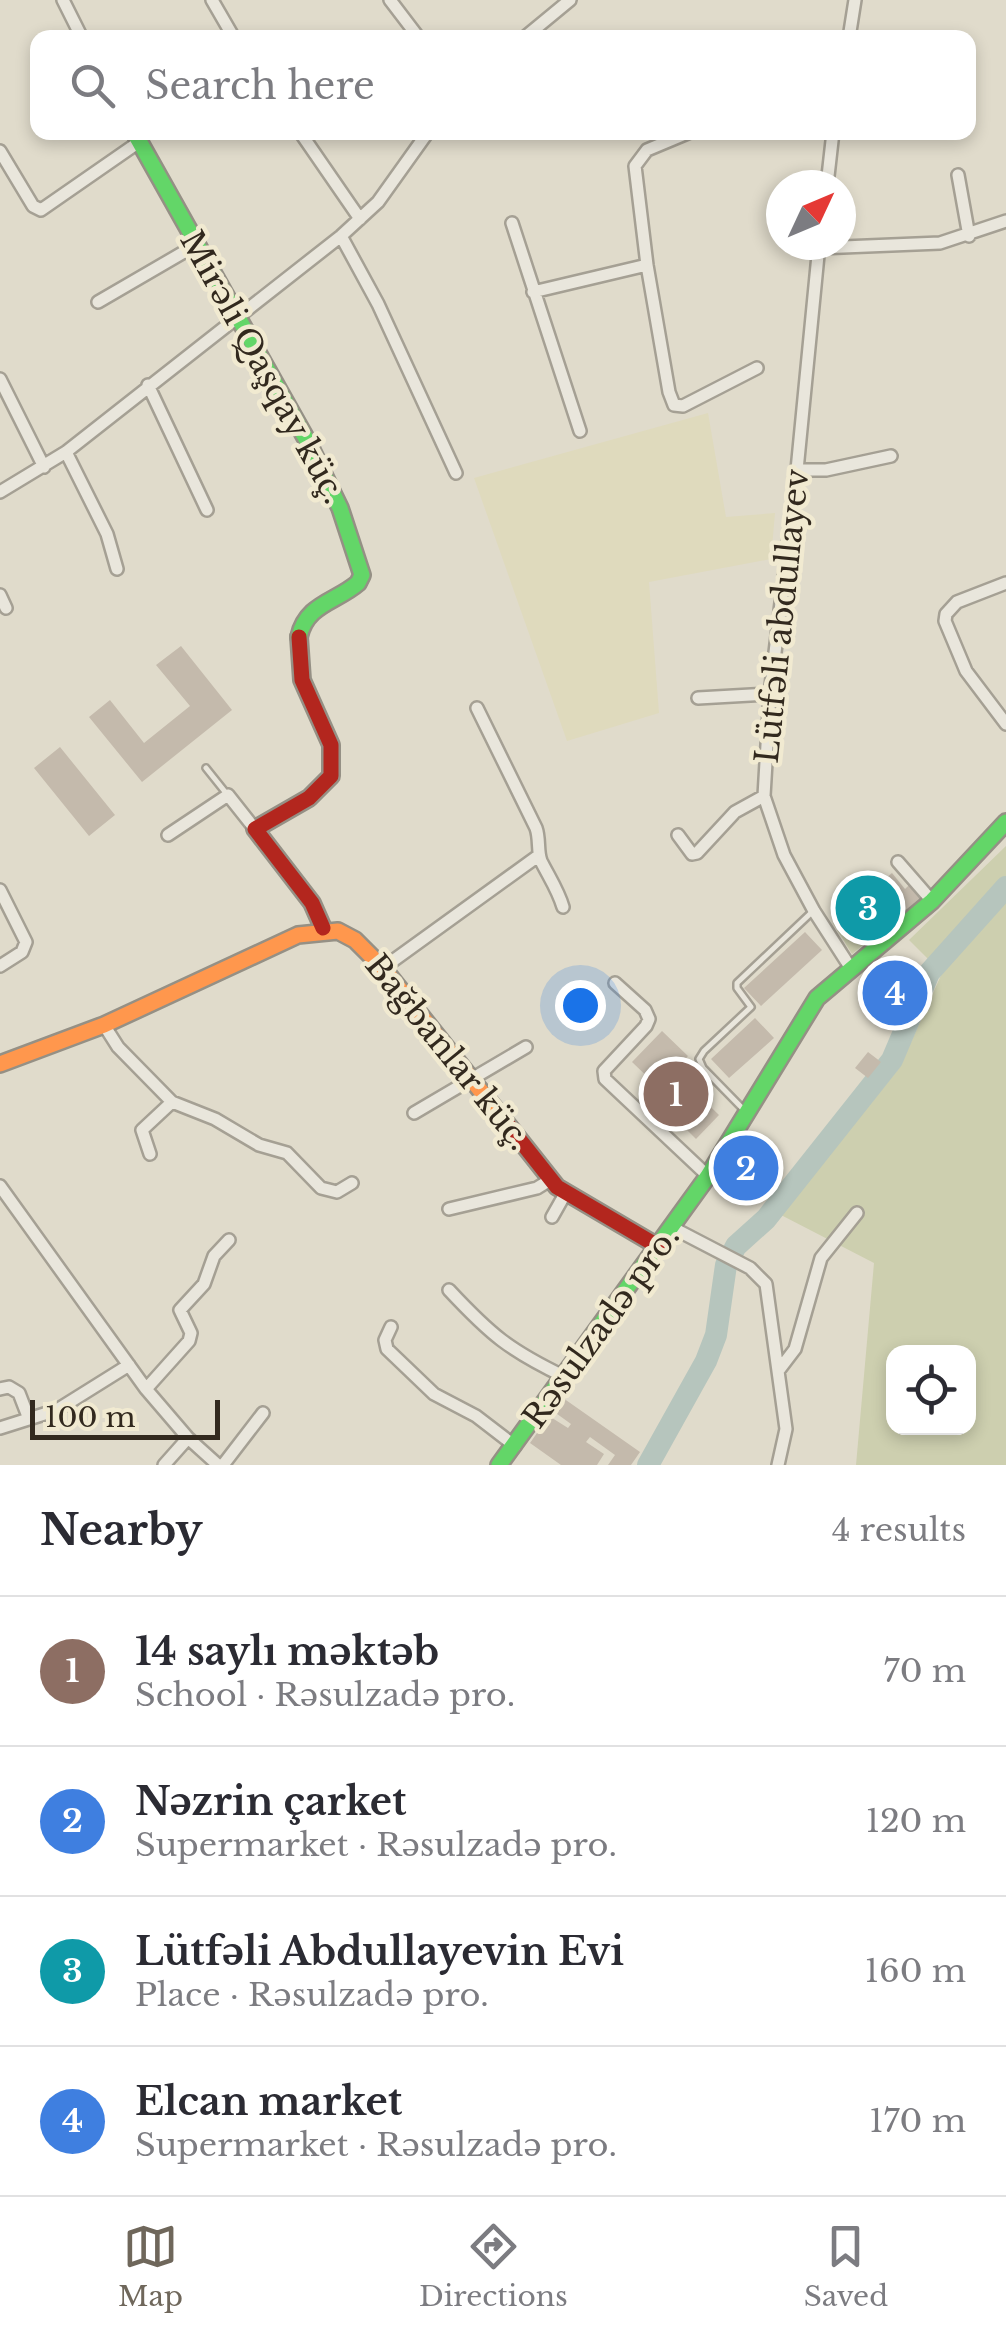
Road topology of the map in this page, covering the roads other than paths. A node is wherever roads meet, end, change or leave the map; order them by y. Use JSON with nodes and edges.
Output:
{"nodes":[{"id":1,"x":62,"y":0,"type":"edge"},
{"id":2,"x":212,"y":0,"type":"edge"},
{"id":3,"x":390,"y":0,"type":"edge"},
{"id":4,"x":570,"y":0,"type":"edge"},
{"id":5,"x":855,"y":0,"type":"edge"},
{"id":6,"x":78,"y":30,"type":"edge"},
{"id":7,"x":229,"y":30,"type":"edge"},
{"id":8,"x":413,"y":30,"type":"edge"},
{"id":9,"x":534,"y":30,"type":"edge"},
{"id":10,"x":850,"y":30,"type":"edge"},
{"id":11,"x":133,"y":140,"type":"edge"},
{"id":12,"x":139,"y":140,"type":"edge"},
{"id":13,"x":306,"y":140,"type":"edge"},
{"id":14,"x":423,"y":140,"type":"edge"},
{"id":15,"x":671,"y":140,"type":"edge"},
{"id":16,"x":833,"y":140,"type":"edge"},
{"id":17,"x":0,"y":150,"type":"edge"},
{"id":18,"x":829,"y":170,"type":"edge"},
{"id":19,"x":958,"y":175,"type":"dead end"},
{"id":20,"x":360,"y":219,"type":"junction"},
{"id":21,"x":1006,"y":221,"type":"edge"},
{"id":22,"x":512,"y":223,"type":"dead end"},
{"id":23,"x":341,"y":236,"type":"junction"},
{"id":24,"x":968,"y":236,"type":"junction"},
{"id":25,"x":196,"y":245,"type":"junction"},
{"id":26,"x":856,"y":247,"type":"edge"},
{"id":27,"x":818,"y":260,"type":"edge"},
{"id":28,"x":647,"y":265,"type":"junction"},
{"id":29,"x":534,"y":292,"type":"junction"},
{"id":30,"x":98,"y":302,"type":"dead end"},
{"id":31,"x":236,"y":318,"type":"junction"},
{"id":32,"x":756,"y":368,"type":"dead end"},
{"id":33,"x":0,"y":378,"type":"edge"},
{"id":34,"x":148,"y":385,"type":"junction"},
{"id":35,"x":580,"y":431,"type":"dead end"},
{"id":36,"x":66,"y":452,"type":"junction"},
{"id":37,"x":891,"y":456,"type":"dead end"},
{"id":38,"x":44,"y":468,"type":"junction"},
{"id":39,"x":798,"y":470,"type":"junction"},
{"id":40,"x":456,"y":473,"type":"dead end"},
{"id":41,"x":0,"y":492,"type":"edge"},
{"id":42,"x":207,"y":510,"type":"dead end"},
{"id":43,"x":116,"y":569,"type":"dead end"},
{"id":44,"x":1006,"y":584,"type":"edge"},
{"id":45,"x":0,"y":595,"type":"edge"},
{"id":46,"x":6,"y":608,"type":"dead end"},
{"id":47,"x":770,"y":694,"type":"junction"},
{"id":48,"x":698,"y":698,"type":"dead end"},
{"id":49,"x":478,"y":708,"type":"dead end"},
{"id":50,"x":1006,"y":724,"type":"edge"},
{"id":51,"x":206,"y":768,"type":"dead end"},
{"id":52,"x":228,"y":796,"type":"junction"},
{"id":53,"x":764,"y":796,"type":"junction"},
{"id":54,"x":1006,"y":822,"type":"edge"},
{"id":55,"x":255,"y":829,"type":"junction"},
{"id":56,"x":168,"y":835,"type":"dead end"},
{"id":57,"x":678,"y":835,"type":"dead end"},
{"id":58,"x":538,"y":856,"type":"junction"},
{"id":59,"x":898,"y":862,"type":"dead end"},
{"id":60,"x":0,"y":890,"type":"edge"},
{"id":61,"x":932,"y":901,"type":"junction"},
{"id":62,"x":563,"y":908,"type":"dead end"},
{"id":63,"x":814,"y":911,"type":"junction"},
{"id":64,"x":323,"y":928,"type":"junction"},
{"id":65,"x":0,"y":966,"type":"edge"},
{"id":66,"x":850,"y":967,"type":"junction"},
{"id":67,"x":383,"y":968,"type":"junction"},
{"id":68,"x":615,"y":983,"type":"dead end"},
{"id":69,"x":104,"y":1024,"type":"junction"},
{"id":70,"x":526,"y":1048,"type":"dead end"},
{"id":71,"x":0,"y":1064,"type":"edge"},
{"id":72,"x":472,"y":1081,"type":"junction"},
{"id":73,"x":172,"y":1102,"type":"junction"},
{"id":74,"x":414,"y":1113,"type":"dead end"},
{"id":75,"x":748,"y":1114,"type":"junction"},
{"id":76,"x":150,"y":1154,"type":"dead end"},
{"id":77,"x":708,"y":1176,"type":"junction"},
{"id":78,"x":550,"y":1180,"type":"junction"},
{"id":79,"x":352,"y":1183,"type":"dead end"},
{"id":80,"x":0,"y":1186,"type":"edge"},
{"id":81,"x":565,"y":1194,"type":"junction"},
{"id":82,"x":450,"y":1209,"type":"dead end"},
{"id":83,"x":857,"y":1213,"type":"dead end"},
{"id":84,"x":552,"y":1217,"type":"dead end"},
{"id":85,"x":673,"y":1228,"type":"junction"},
{"id":86,"x":229,"y":1240,"type":"dead end"},
{"id":87,"x":659,"y":1247,"type":"junction"},
{"id":88,"x":449,"y":1290,"type":"dead end"},
{"id":89,"x":391,"y":1326,"type":"dead end"},
{"id":90,"x":129,"y":1365,"type":"junction"},
{"id":91,"x":779,"y":1370,"type":"junction"},
{"id":92,"x":565,"y":1377,"type":"junction"},
{"id":93,"x":0,"y":1389,"type":"edge"},
{"id":94,"x":146,"y":1389,"type":"junction"},
{"id":95,"x":263,"y":1413,"type":"dead end"},
{"id":96,"x":29,"y":1420,"type":"junction"},
{"id":97,"x":0,"y":1428,"type":"edge"},
{"id":98,"x":188,"y":1438,"type":"junction"},
{"id":99,"x":515,"y":1446,"type":"junction"},
{"id":100,"x":164,"y":1465,"type":"edge"},
{"id":101,"x":220,"y":1465,"type":"edge"},
{"id":102,"x":499,"y":1465,"type":"edge"},
{"id":103,"x":778,"y":1465,"type":"edge"}],
"edges":[{"from":1,"to":6,"type":"street"},
{"from":2,"to":7,"type":"street"},
{"from":3,"to":8,"type":"street"},
{"from":4,"to":9,"type":"street"},
{"from":5,"to":10,"type":"street"},
{"from":11,"to":17,"type":"street"},
{"from":12,"to":25,"type":"street","name":"Mirəli Qaşqay küç."},
{"from":13,"to":20,"type":"street"},
{"from":14,"to":20,"type":"street"},
{"from":15,"to":28,"type":"street"},
{"from":16,"to":18,"type":"street"},
{"from":19,"to":24,"type":"street"},
{"from":20,"to":23,"type":"street"},
{"from":21,"to":24,"type":"street"},
{"from":22,"to":29,"type":"street"},
{"from":23,"to":31,"type":"street"},
{"from":23,"to":40,"type":"street"},
{"from":24,"to":26,"type":"street"},
{"from":25,"to":30,"type":"street"},
{"from":25,"to":31,"type":"street","name":"Mirəli Qaşqay küç."},
{"from":27,"to":39,"type":"street","name":"Lütfəli abdullayev"},
{"from":28,"to":29,"type":"street"},
{"from":28,"to":32,"type":"street"},
{"from":29,"to":35,"type":"street"},
{"from":31,"to":34,"type":"street"},
{"from":31,"to":55,"type":"street","name":"Mirəli Qaşqay küç."},
{"from":33,"to":38,"type":"street"},
{"from":34,"to":36,"type":"street"},
{"from":34,"to":42,"type":"street"},
{"from":36,"to":38,"type":"street"},
{"from":36,"to":43,"type":"street"},
{"from":37,"to":39,"type":"street"},
{"from":38,"to":41,"type":"street"},
{"from":39,"to":47,"type":"street","name":"Lütfəli abdullayev"},
{"from":44,"to":50,"type":"street"},
{"from":45,"to":46,"type":"street"},
{"from":47,"to":48,"type":"street"},
{"from":47,"to":53,"type":"street","name":"Lütfəli abdullayev"},
{"from":49,"to":58,"type":"street"},
{"from":51,"to":52,"type":"lane"},
{"from":52,"to":55,"type":"street"},
{"from":52,"to":56,"type":"street"},
{"from":53,"to":57,"type":"street"},
{"from":53,"to":63,"type":"street","name":"Lütfəli abdullayev"},
{"from":54,"to":61,"type":"street","name":"Rəsulzadə pro."},
{"from":55,"to":64,"type":"street"},
{"from":58,"to":62,"type":"street"},
{"from":58,"to":67,"type":"street"},
{"from":59,"to":61,"type":"street"},
{"from":60,"to":65,"type":"street"},
{"from":61,"to":66,"type":"street","name":"Rəsulzadə pro."},
{"from":63,"to":66,"type":"street","name":"Lütfəli abdullayev"},
{"from":63,"to":75,"type":"lane"},
{"from":64,"to":67,"type":"street","name":"Bağbanlar küç."},
{"from":64,"to":69,"type":"street"},
{"from":66,"to":75,"type":"street","name":"Rəsulzadə pro."},
{"from":67,"to":72,"type":"street","name":"Bağbanlar küç."},
{"from":68,"to":77,"type":"street"},
{"from":69,"to":71,"type":"street"},
{"from":69,"to":73,"type":"street"},
{"from":70,"to":72,"type":"street"},
{"from":72,"to":74,"type":"street"},
{"from":72,"to":78,"type":"street","name":"Bağbanlar küç."},
{"from":73,"to":76,"type":"street"},
{"from":73,"to":79,"type":"street"},
{"from":75,"to":77,"type":"street","name":"Rəsulzadə pro."},
{"from":77,"to":85,"type":"street","name":"Rəsulzadə pro."},
{"from":78,"to":81,"type":"street","name":"Bağbanlar küç."},
{"from":78,"to":82,"type":"street"},
{"from":80,"to":90,"type":"street"},
{"from":81,"to":84,"type":"street"},
{"from":81,"to":87,"type":"street","name":"Bağbanlar küç."},
{"from":83,"to":91,"type":"street"},
{"from":85,"to":87,"type":"street","name":"Rəsulzadə pro."},
{"from":85,"to":91,"type":"street"},
{"from":86,"to":94,"type":"street"},
{"from":87,"to":92,"type":"street","name":"Rəsulzadə pro."},
{"from":88,"to":92,"type":"street"},
{"from":89,"to":99,"type":"street"},
{"from":90,"to":94,"type":"street"},
{"from":90,"to":96,"type":"street"},
{"from":91,"to":103,"type":"street"},
{"from":92,"to":99,"type":"street","name":"Rəsulzadə pro."},
{"from":93,"to":96,"type":"street"},
{"from":94,"to":98,"type":"street"},
{"from":95,"to":101,"type":"street"},
{"from":96,"to":97,"type":"street"},
{"from":98,"to":100,"type":"street"},
{"from":98,"to":101,"type":"street"},
{"from":99,"to":102,"type":"street","name":"Rəsulzadə pro."}]}
